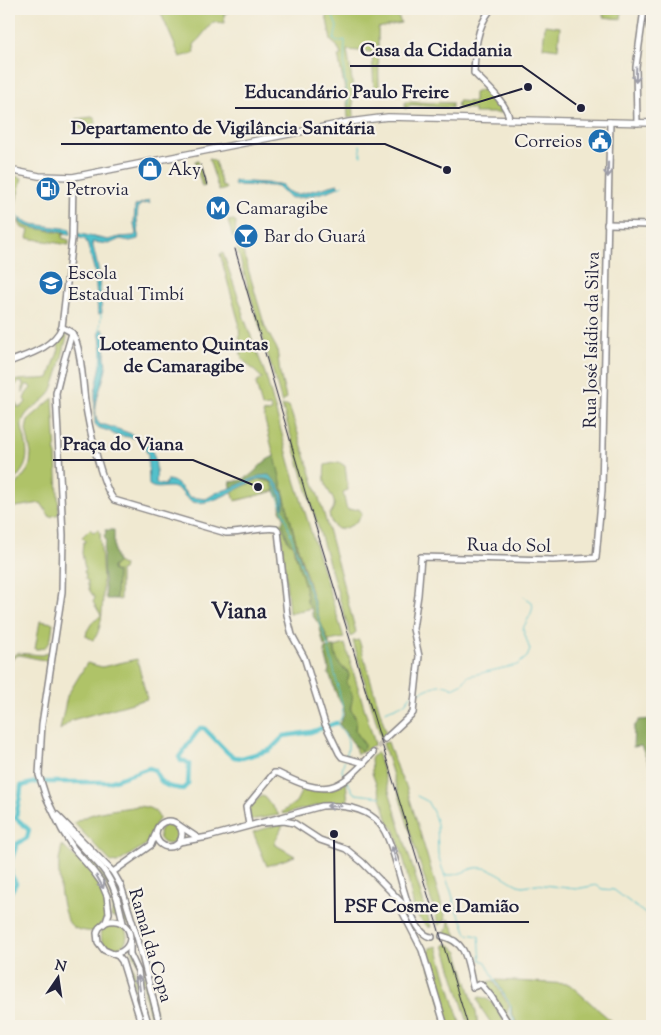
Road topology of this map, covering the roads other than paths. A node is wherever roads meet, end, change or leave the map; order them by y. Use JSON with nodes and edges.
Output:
{"nodes":[{"id":1,"x":491,"y":9,"type":"edge"},
{"id":2,"x":644,"y":9,"type":"edge"},
{"id":3,"x":509,"y":116,"type":"junction"},
{"id":4,"x":610,"y":122,"type":"junction"},
{"id":5,"x":637,"y":122,"type":"junction"},
{"id":6,"x":652,"y":123,"type":"edge"},
{"id":7,"x":9,"y":170,"type":"edge"},
{"id":8,"x":73,"y":178,"type":"junction"},
{"id":9,"x":607,"y":224,"type":"junction"},
{"id":10,"x":652,"y":225,"type":"edge"},
{"id":11,"x":62,"y":327,"type":"junction"},
{"id":12,"x":72,"y":334,"type":"junction"},
{"id":13,"x":9,"y":362,"type":"edge"},
{"id":14,"x":596,"y":558,"type":"joint"},
{"id":15,"x":385,"y":739,"type":"tunnel mouth"},
{"id":16,"x":373,"y":753,"type":"tunnel mouth"},
{"id":17,"x":364,"y":763,"type":"junction"},
{"id":18,"x":54,"y":812,"type":"junction"},
{"id":19,"x":293,"y":814,"type":"junction"},
{"id":20,"x":294,"y":823,"type":"junction"},
{"id":21,"x":252,"y":824,"type":"junction"},
{"id":22,"x":179,"y":825,"type":"junction"},
{"id":23,"x":155,"y":835,"type":"junction"},
{"id":24,"x":76,"y":837,"type":"junction"},
{"id":25,"x":199,"y":838,"type":"junction"},
{"id":26,"x":179,"y":842,"type":"junction"},
{"id":27,"x":151,"y":846,"type":"junction"},
{"id":28,"x":163,"y":846,"type":"junction"},
{"id":29,"x":113,"y":872,"type":"junction"},
{"id":30,"x":404,"y":887,"type":"junction"},
{"id":31,"x":392,"y":892,"type":"junction"},
{"id":32,"x":404,"y":905,"type":"junction"},
{"id":33,"x":410,"y":912,"type":"junction"},
{"id":34,"x":106,"y":922,"type":"junction"},
{"id":35,"x":123,"y":923,"type":"junction"},
{"id":36,"x":132,"y":930,"type":"junction"},
{"id":37,"x":442,"y":936,"type":"dead end"},
{"id":38,"x":432,"y":937,"type":"dead end"},
{"id":39,"x":130,"y":941,"type":"junction"},
{"id":40,"x":113,"y":954,"type":"junction"},
{"id":41,"x":142,"y":1026,"type":"edge"},
{"id":42,"x":149,"y":1026,"type":"edge"},
{"id":43,"x":160,"y":1026,"type":"edge"},
{"id":44,"x":446,"y":1026,"type":"edge"},
{"id":45,"x":510,"y":1026,"type":"edge"}],
"edges":[{"from":1,"to":3,"type":"street"},
{"from":2,"to":5,"type":"street","one_way":true},
{"from":3,"to":4,"type":"main road"},
{"from":3,"to":8,"type":"main road"},
{"from":4,"to":5,"type":"main road"},
{"from":4,"to":9,"type":"street","name":"Rua José Isídio da Silva","one_way":true},
{"from":5,"to":6,"type":"main road"},
{"from":7,"to":8,"type":"main road"},
{"from":8,"to":11,"type":"street"},
{"from":9,"to":10,"type":"street"},
{"from":9,"to":14,"type":"street","name":"Rua José Isídio da Silva"},
{"from":11,"to":12,"type":"street"},
{"from":11,"to":13,"type":"street"},
{"from":12,"to":17,"type":"street"},
{"from":12,"to":18,"type":"street","name":"Ramal da Copa"},
{"from":14,"to":15,"type":"street","name":"Rua do Sol"},
{"from":16,"to":17,"type":"street"},
{"from":17,"to":21,"type":"street"},
{"from":18,"to":24,"type":"street"},
{"from":18,"to":34,"type":"street","name":"Ramal da Copa","one_way":true},
{"from":19,"to":20,"type":"street"},
{"from":19,"to":21,"type":"street"},
{"from":30,"to":19,"type":"street","one_way":true},
{"from":20,"to":21,"type":"street"},
{"from":20,"to":31,"type":"street"},
{"from":21,"to":25,"type":"street"},
{"from":22,"to":23,"type":"street"},
{"from":22,"to":25,"type":"street"},
{"from":22,"to":26,"type":"street"},
{"from":23,"to":27,"type":"street"},
{"from":23,"to":28,"type":"street"},
{"from":24,"to":29,"type":"street","name":"Ramal da Copa"},
{"from":24,"to":35,"type":"street","name":"Ramal da Copa"},
{"from":25,"to":26,"type":"street"},
{"from":26,"to":28,"type":"street"},
{"from":27,"to":28,"type":"street"},
{"from":27,"to":29,"type":"street"},
{"from":29,"to":36,"type":"street","name":"Ramal da Copa"},
{"from":30,"to":31,"type":"street"},
{"from":30,"to":33,"type":"street"},
{"from":31,"to":32,"type":"street"},
{"from":32,"to":33,"type":"street"},
{"from":32,"to":44,"type":"street"},
{"from":33,"to":38,"type":"street"},
{"from":34,"to":35,"type":"street"},
{"from":34,"to":40,"type":"street","name":"Ramal da Copa"},
{"from":35,"to":36,"type":"street"},
{"from":36,"to":39,"type":"street"},
{"from":36,"to":43,"type":"street","name":"Ramal da Copa"},
{"from":37,"to":45,"type":"street"},
{"from":39,"to":40,"type":"street"},
{"from":42,"to":39,"type":"street","name":"Ramal da Copa","one_way":true},
{"from":40,"to":41,"type":"street","name":"Ramal da Copa"}]}
